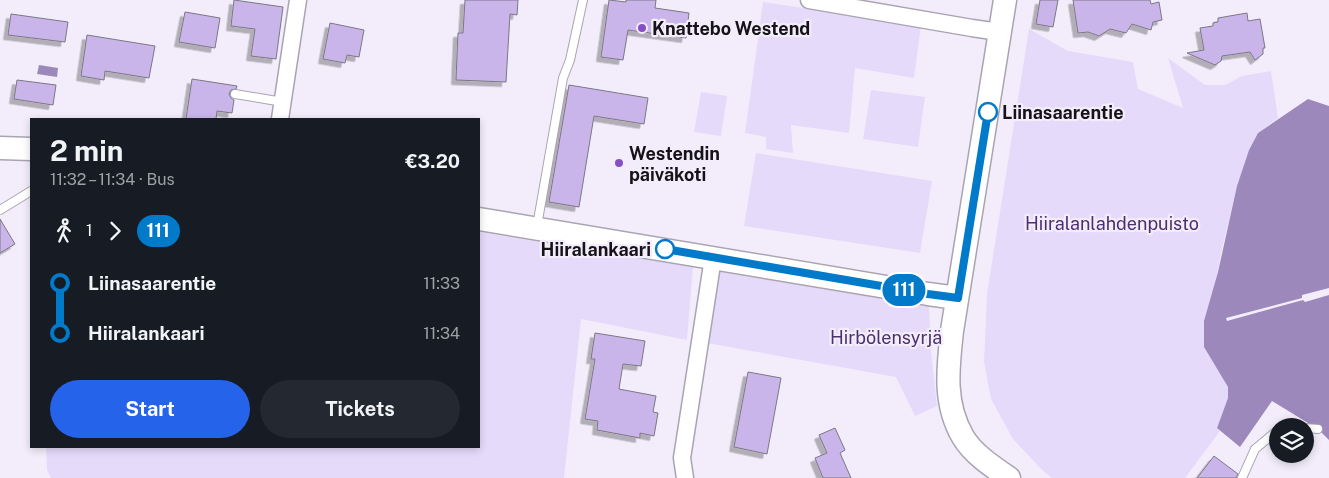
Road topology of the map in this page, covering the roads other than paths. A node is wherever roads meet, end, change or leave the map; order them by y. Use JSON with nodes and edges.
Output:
{"nodes":[{"id":1,"x":298,"y":0,"type":"edge"},
{"id":2,"x":583,"y":0,"type":"edge"},
{"id":3,"x":809,"y":0,"type":"edge"},
{"id":4,"x":1005,"y":0,"type":"edge"},
{"id":5,"x":999,"y":32,"type":"junction"},
{"id":6,"x":236,"y":94,"type":"dead end"},
{"id":7,"x":283,"y":102,"type":"junction"},
{"id":8,"x":280,"y":118,"type":"edge"},
{"id":9,"x":0,"y":148,"type":"edge"},
{"id":10,"x":30,"y":149,"type":"edge"},
{"id":11,"x":30,"y":193,"type":"edge"},
{"id":12,"x":0,"y":210,"type":"edge"},
{"id":13,"x":480,"y":219,"type":"edge"},
{"id":14,"x":537,"y":228,"type":"junction"},
{"id":15,"x":712,"y":258,"type":"junction"},
{"id":16,"x":958,"y":298,"type":"junction"},
{"id":17,"x":1314,"y":429,"type":"edge"},
{"id":18,"x":1318,"y":430,"type":"dead end"},
{"id":19,"x":1269,"y":438,"type":"edge"},
{"id":20,"x":685,"y":478,"type":"edge"},
{"id":21,"x":1009,"y":478,"type":"edge"},
{"id":22,"x":1242,"y":478,"type":"edge"}],
"edges":[{"from":1,"to":7,"type":"street"},
{"from":2,"to":14,"type":"lane"},
{"from":3,"to":5,"type":"street"},
{"from":4,"to":5,"type":"street"},
{"from":5,"to":16,"type":"street"},
{"from":6,"to":7,"type":"lane"},
{"from":7,"to":8,"type":"street"},
{"from":9,"to":10,"type":"street"},
{"from":11,"to":12,"type":"lane"},
{"from":13,"to":14,"type":"street"},
{"from":14,"to":15,"type":"street"},
{"from":15,"to":16,"type":"street"},
{"from":15,"to":20,"type":"street"},
{"from":16,"to":21,"type":"street"},
{"from":17,"to":18,"type":"lane"},
{"from":19,"to":22,"type":"lane"}]}
